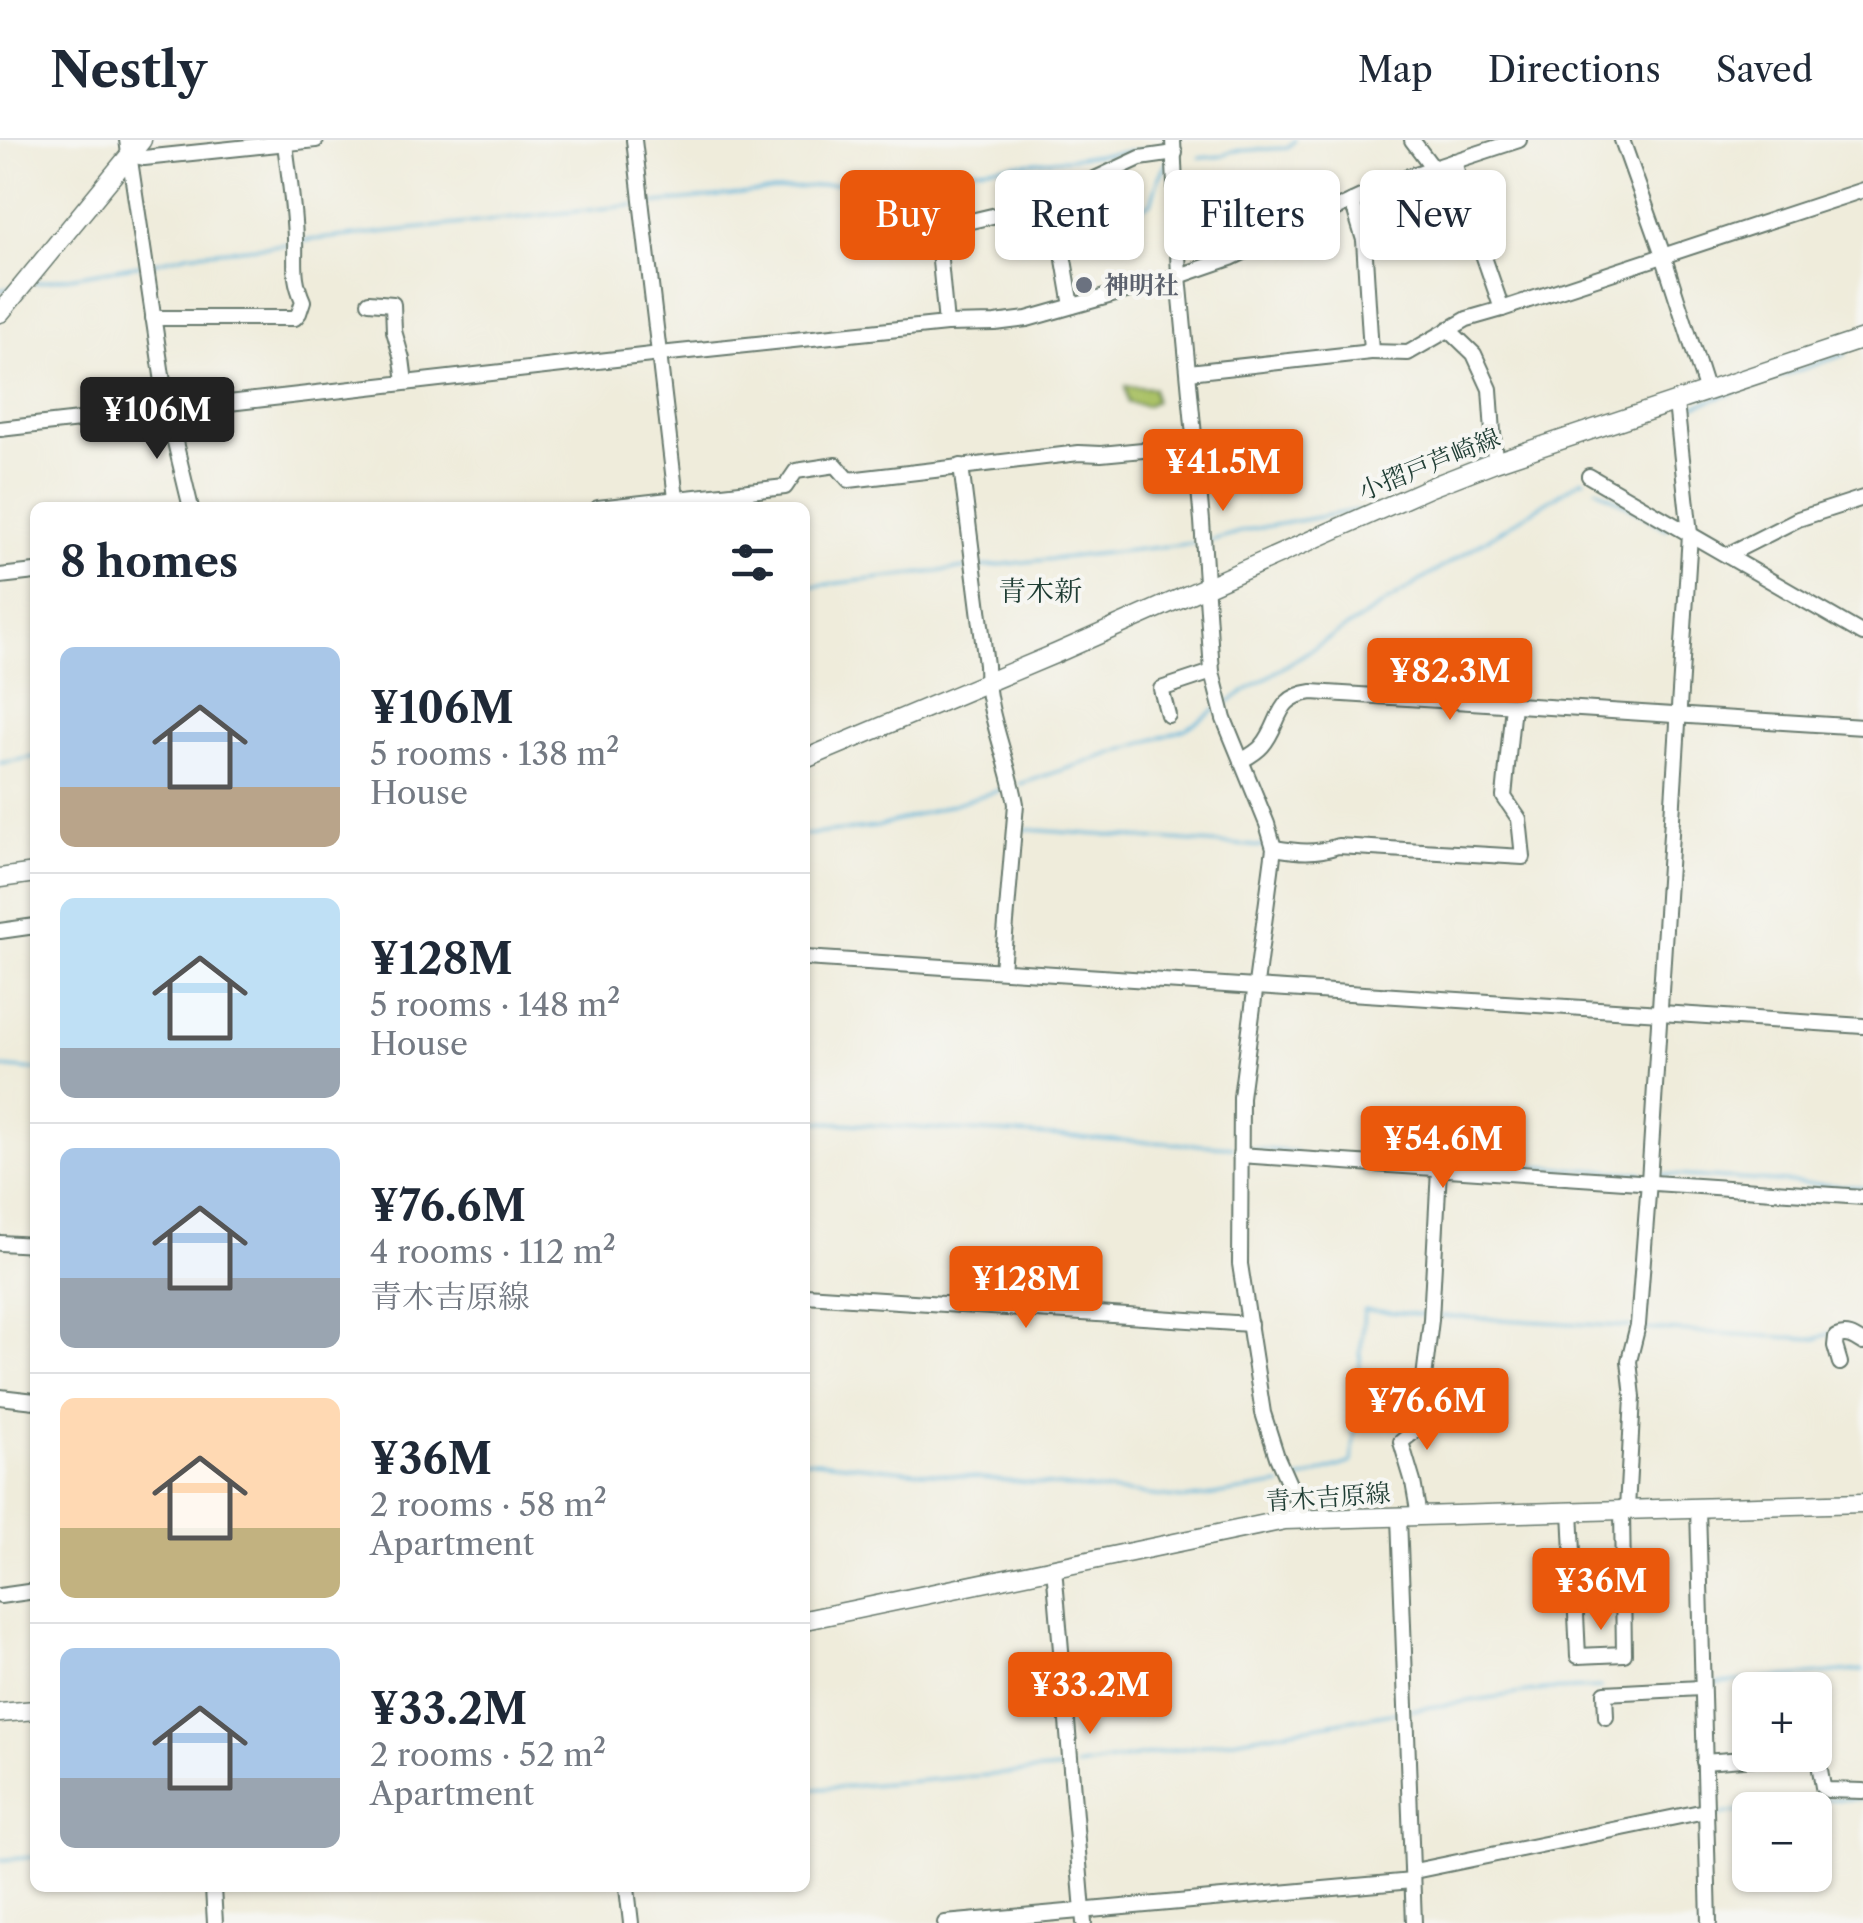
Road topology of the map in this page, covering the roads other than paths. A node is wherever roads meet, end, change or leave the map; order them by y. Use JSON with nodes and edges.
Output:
{"nodes":[{"id":1,"x":316,"y":140,"type":"edge"},
{"id":2,"x":634,"y":140,"type":"edge"},
{"id":3,"x":1412,"y":140,"type":"edge"},
{"id":4,"x":1519,"y":140,"type":"edge"},
{"id":5,"x":1622,"y":140,"type":"edge"},
{"id":6,"x":285,"y":144,"type":"junction"},
{"id":7,"x":133,"y":145,"type":"edge"},
{"id":8,"x":1174,"y":147,"type":"edge"},
{"id":9,"x":1454,"y":161,"type":"junction"},
{"id":10,"x":1434,"y":168,"type":"junction"},
{"id":11,"x":1863,"y":190,"type":"edge"},
{"id":12,"x":1352,"y":201,"type":"junction"},
{"id":13,"x":1663,"y":255,"type":"junction"},
{"id":14,"x":1063,"y":260,"type":"edge"},
{"id":15,"x":1179,"y":276,"type":"junction"},
{"id":16,"x":370,"y":302,"type":"dead end"},
{"id":17,"x":1072,"y":306,"type":"junction"},
{"id":18,"x":1502,"y":308,"type":"junction"},
{"id":19,"x":0,"y":313,"type":"edge"},
{"id":20,"x":153,"y":318,"type":"junction"},
{"id":21,"x":946,"y":324,"type":"junction"},
{"id":22,"x":1448,"y":329,"type":"junction"},
{"id":23,"x":1863,"y":339,"type":"edge"},
{"id":24,"x":1371,"y":352,"type":"junction"},
{"id":25,"x":660,"y":354,"type":"junction"},
{"id":26,"x":1188,"y":372,"type":"junction"},
{"id":27,"x":406,"y":382,"type":"junction"},
{"id":28,"x":1707,"y":392,"type":"junction"},
{"id":29,"x":1676,"y":403,"type":"junction"},
{"id":30,"x":166,"y":409,"type":"junction"},
{"id":31,"x":0,"y":429,"type":"edge"},
{"id":32,"x":1194,"y":445,"type":"junction"},
{"id":33,"x":1495,"y":462,"type":"junction"},
{"id":34,"x":960,"y":466,"type":"junction"},
{"id":35,"x":1590,"y":476,"type":"dead end"},
{"id":36,"x":1863,"y":498,"type":"edge"},
{"id":37,"x":189,"y":502,"type":"edge"},
{"id":38,"x":677,"y":502,"type":"edge"},
{"id":39,"x":683,"y":502,"type":"edge"},
{"id":40,"x":1690,"y":534,"type":"junction"},
{"id":41,"x":1727,"y":555,"type":"junction"},
{"id":42,"x":30,"y":573,"type":"edge"},
{"id":43,"x":0,"y":576,"type":"edge"},
{"id":44,"x":1206,"y":588,"type":"junction"},
{"id":45,"x":1863,"y":634,"type":"edge"},
{"id":46,"x":1212,"y":672,"type":"junction"},
{"id":47,"x":986,"y":683,"type":"junction"},
{"id":48,"x":1513,"y":705,"type":"junction"},
{"id":49,"x":1168,"y":715,"type":"dead end"},
{"id":50,"x":1680,"y":716,"type":"junction"},
{"id":51,"x":1863,"y":727,"type":"edge"},
{"id":52,"x":810,"y":757,"type":"edge"},
{"id":53,"x":1241,"y":761,"type":"junction"},
{"id":54,"x":1274,"y":848,"type":"junction"},
{"id":55,"x":30,"y":874,"type":"edge"},
{"id":56,"x":0,"y":878,"type":"edge"},
{"id":57,"x":30,"y":927,"type":"edge"},
{"id":58,"x":0,"y":931,"type":"edge"},
{"id":59,"x":810,"y":958,"type":"edge"},
{"id":60,"x":1002,"y":970,"type":"junction"},
{"id":61,"x":1256,"y":988,"type":"junction"},
{"id":62,"x":1660,"y":1013,"type":"junction"},
{"id":63,"x":1863,"y":1026,"type":"edge"},
{"id":64,"x":1240,"y":1155,"type":"junction"},
{"id":65,"x":1440,"y":1169,"type":"junction"},
{"id":66,"x":1649,"y":1181,"type":"junction"},
{"id":67,"x":1863,"y":1197,"type":"edge"},
{"id":68,"x":0,"y":1242,"type":"edge"},
{"id":69,"x":30,"y":1244,"type":"edge"},
{"id":70,"x":810,"y":1295,"type":"edge"},
{"id":71,"x":1250,"y":1324,"type":"junction"},
{"id":72,"x":1863,"y":1343,"type":"edge"},
{"id":73,"x":1840,"y":1363,"type":"dead end"},
{"id":74,"x":1424,"y":1386,"type":"dead end"},
{"id":75,"x":0,"y":1397,"type":"edge"},
{"id":76,"x":30,"y":1400,"type":"edge"},
{"id":77,"x":1416,"y":1408,"type":"dead end"},
{"id":78,"x":1863,"y":1503,"type":"edge"},
{"id":79,"x":1698,"y":1507,"type":"junction"},
{"id":80,"x":1624,"y":1509,"type":"junction"},
{"id":81,"x":1570,"y":1511,"type":"junction"},
{"id":82,"x":1419,"y":1516,"type":"junction"},
{"id":83,"x":1399,"y":1517,"type":"junction"},
{"id":84,"x":1304,"y":1518,"type":"junction"},
{"id":85,"x":1054,"y":1567,"type":"junction"},
{"id":86,"x":30,"y":1592,"type":"edge"},
{"id":87,"x":0,"y":1596,"type":"edge"},
{"id":88,"x":810,"y":1619,"type":"edge"},
{"id":89,"x":1702,"y":1688,"type":"junction"},
{"id":90,"x":30,"y":1710,"type":"edge"},
{"id":91,"x":0,"y":1713,"type":"edge"},
{"id":92,"x":1606,"y":1717,"type":"dead end"},
{"id":93,"x":1732,"y":1760,"type":"edge"},
{"id":94,"x":1704,"y":1762,"type":"junction"},
{"id":95,"x":1820,"y":1772,"type":"edge"},
{"id":96,"x":1863,"y":1791,"type":"edge"},
{"id":97,"x":1705,"y":1811,"type":"junction"},
{"id":98,"x":1416,"y":1876,"type":"junction"},
{"id":99,"x":213,"y":1892,"type":"edge"},
{"id":100,"x":627,"y":1892,"type":"edge"},
{"id":101,"x":1083,"y":1916,"type":"edge"},
{"id":102,"x":215,"y":1923,"type":"edge"},
{"id":103,"x":631,"y":1923,"type":"edge"},
{"id":104,"x":945,"y":1923,"type":"edge"},
{"id":105,"x":1414,"y":1923,"type":"edge"},
{"id":106,"x":1709,"y":1923,"type":"edge"}],
"edges":[{"from":1,"to":6,"type":"street"},
{"from":2,"to":25,"type":"street"},
{"from":3,"to":10,"type":"street"},
{"from":4,"to":9,"type":"street"},
{"from":5,"to":13,"type":"street"},
{"from":6,"to":7,"type":"street"},
{"from":6,"to":20,"type":"street"},
{"from":7,"to":19,"type":"main road"},
{"from":7,"to":20,"type":"street"},
{"from":8,"to":15,"type":"street"},
{"from":8,"to":21,"type":"street"},
{"from":9,"to":10,"type":"street"},
{"from":9,"to":18,"type":"street"},
{"from":10,"to":12,"type":"street"},
{"from":11,"to":13,"type":"street"},
{"from":12,"to":15,"type":"street"},
{"from":12,"to":24,"type":"street"},
{"from":13,"to":18,"type":"street"},
{"from":13,"to":28,"type":"street"},
{"from":14,"to":17,"type":"street"},
{"from":15,"to":17,"type":"street"},
{"from":15,"to":26,"type":"street"},
{"from":16,"to":27,"type":"street"},
{"from":17,"to":21,"type":"street"},
{"from":18,"to":22,"type":"street"},
{"from":20,"to":30,"type":"street"},
{"from":21,"to":25,"type":"street"},
{"from":22,"to":24,"type":"street"},
{"from":22,"to":33,"type":"street"},
{"from":23,"to":28,"type":"main road","name":"小摺戸芦崎線"},
{"from":24,"to":26,"type":"street"},
{"from":25,"to":27,"type":"street"},
{"from":25,"to":38,"type":"street"},
{"from":26,"to":32,"type":"street"},
{"from":27,"to":30,"type":"street"},
{"from":28,"to":29,"type":"main road","name":"小摺戸芦崎線"},
{"from":29,"to":33,"type":"main road","name":"小摺戸芦崎線"},
{"from":29,"to":40,"type":"street"},
{"from":30,"to":31,"type":"street"},
{"from":30,"to":37,"type":"street"},
{"from":32,"to":34,"type":"street"},
{"from":32,"to":44,"type":"street"},
{"from":33,"to":44,"type":"main road","name":"小摺戸芦崎線"},
{"from":34,"to":39,"type":"street"},
{"from":34,"to":47,"type":"street"},
{"from":35,"to":40,"type":"street"},
{"from":36,"to":41,"type":"street"},
{"from":40,"to":41,"type":"street"},
{"from":40,"to":50,"type":"street"},
{"from":41,"to":45,"type":"street"},
{"from":42,"to":43,"type":"street"},
{"from":44,"to":46,"type":"street"},
{"from":44,"to":47,"type":"main road","name":"小摺戸芦崎線"},
{"from":46,"to":49,"type":"street"},
{"from":46,"to":53,"type":"street"},
{"from":47,"to":52,"type":"main road","name":"小摺戸芦崎線"},
{"from":47,"to":60,"type":"street"},
{"from":48,"to":50,"type":"street"},
{"from":48,"to":53,"type":"street"},
{"from":48,"to":54,"type":"street"},
{"from":50,"to":51,"type":"street"},
{"from":50,"to":62,"type":"street"},
{"from":53,"to":54,"type":"street"},
{"from":54,"to":61,"type":"street"},
{"from":55,"to":56,"type":"main road"},
{"from":57,"to":58,"type":"street"},
{"from":59,"to":60,"type":"street"},
{"from":60,"to":61,"type":"street"},
{"from":61,"to":62,"type":"street"},
{"from":61,"to":64,"type":"street"},
{"from":62,"to":63,"type":"street"},
{"from":62,"to":66,"type":"street"},
{"from":64,"to":65,"type":"street"},
{"from":64,"to":71,"type":"street"},
{"from":65,"to":66,"type":"street"},
{"from":65,"to":74,"type":"street"},
{"from":66,"to":67,"type":"street"},
{"from":66,"to":80,"type":"street"},
{"from":68,"to":69,"type":"street"},
{"from":70,"to":71,"type":"street"},
{"from":71,"to":84,"type":"street"},
{"from":72,"to":73,"type":"street"},
{"from":75,"to":76,"type":"street"},
{"from":77,"to":82,"type":"street"},
{"from":78,"to":79,"type":"main road","name":"青木吉原線"},
{"from":79,"to":80,"type":"main road","name":"青木吉原線"},
{"from":79,"to":89,"type":"street"},
{"from":80,"to":81,"type":"main road","name":"青木吉原線"},
{"from":80,"to":81,"type":"street"},
{"from":81,"to":82,"type":"main road","name":"青木吉原線"},
{"from":82,"to":83,"type":"main road","name":"青木吉原線"},
{"from":83,"to":84,"type":"main road","name":"青木吉原線"},
{"from":83,"to":98,"type":"street"},
{"from":84,"to":85,"type":"main road","name":"青木吉原線"},
{"from":85,"to":88,"type":"main road","name":"青木吉原線"},
{"from":85,"to":101,"type":"street"},
{"from":86,"to":87,"type":"street"},
{"from":89,"to":92,"type":"street"},
{"from":89,"to":94,"type":"street"},
{"from":90,"to":91,"type":"main road"},
{"from":93,"to":94,"type":"street"},
{"from":94,"to":97,"type":"street"},
{"from":95,"to":96,"type":"street"},
{"from":97,"to":98,"type":"street"},
{"from":97,"to":106,"type":"street"},
{"from":98,"to":101,"type":"street"},
{"from":98,"to":105,"type":"street"},
{"from":99,"to":102,"type":"street"},
{"from":100,"to":103,"type":"street"},
{"from":101,"to":104,"type":"street"}]}
